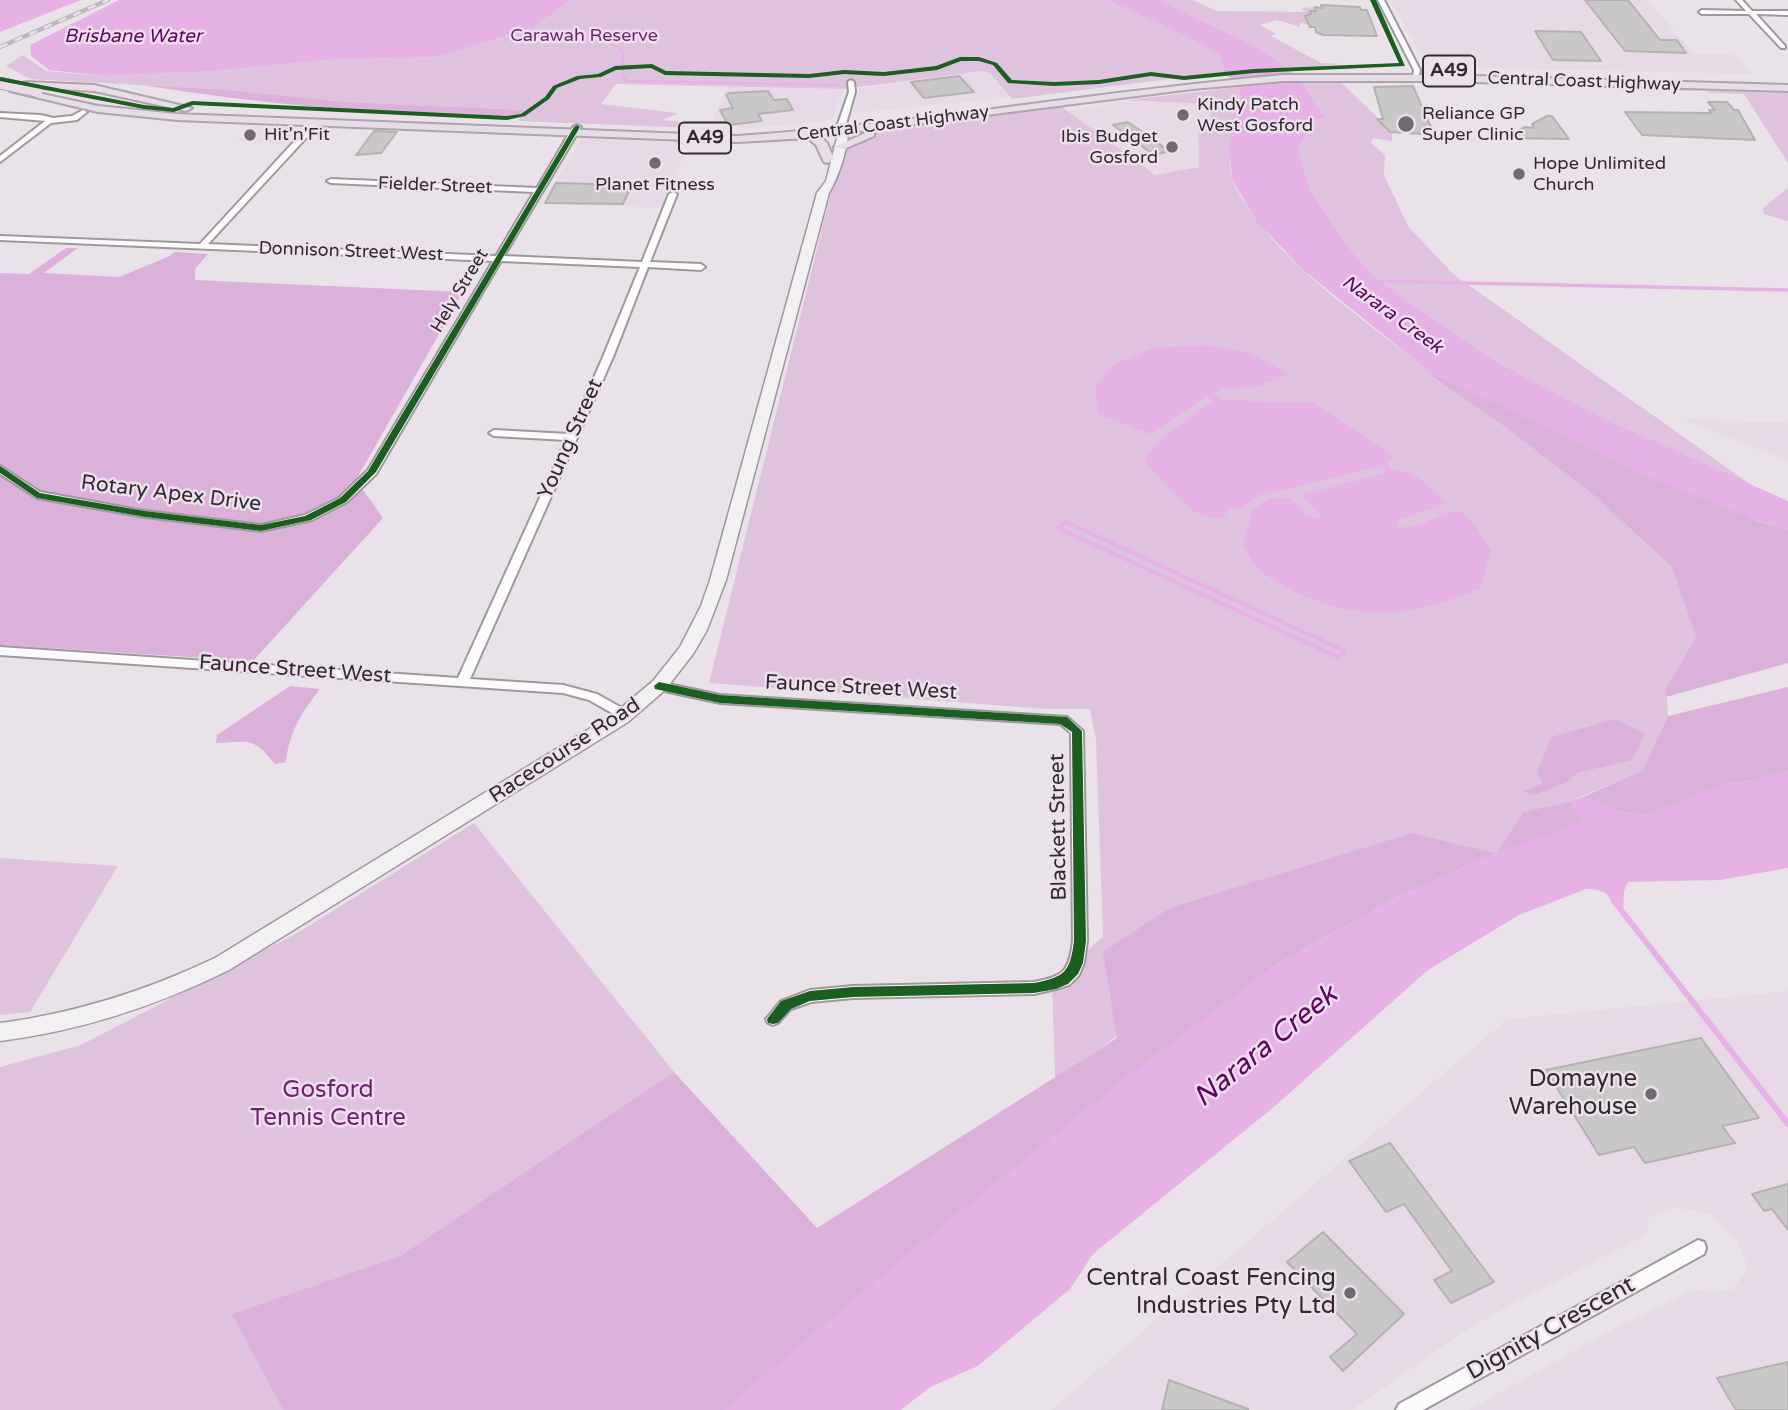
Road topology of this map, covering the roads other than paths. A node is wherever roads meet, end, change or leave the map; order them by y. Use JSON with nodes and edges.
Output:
{"nodes":[{"id":1,"x":1381,"y":0,"type":"edge"},
{"id":2,"x":1739,"y":0,"type":"edge"},
{"id":3,"x":1702,"y":12,"type":"dead end"},
{"id":4,"x":1751,"y":12,"type":"junction"},
{"id":5,"x":1788,"y":13,"type":"edge"},
{"id":6,"x":1783,"y":47,"type":"dead end"},
{"id":7,"x":1416,"y":74,"type":"junction"},
{"id":8,"x":1224,"y":80,"type":"junction"},
{"id":9,"x":851,"y":82,"type":"dead end"},
{"id":10,"x":1787,"y":84,"type":"edge"},
{"id":11,"x":0,"y":86,"type":"edge"},
{"id":12,"x":33,"y":93,"type":"junction"},
{"id":13,"x":0,"y":96,"type":"edge"},
{"id":14,"x":83,"y":112,"type":"junction"},
{"id":15,"x":978,"y":113,"type":"junction"},
{"id":16,"x":0,"y":115,"type":"edge"},
{"id":17,"x":332,"y":118,"type":"junction"},
{"id":18,"x":51,"y":120,"type":"junction"},
{"id":19,"x":266,"y":122,"type":"junction"},
{"id":20,"x":316,"y":124,"type":"junction"},
{"id":21,"x":840,"y":128,"type":"junction"},
{"id":22,"x":575,"y":130,"type":"junction"},
{"id":23,"x":811,"y":134,"type":"junction"},
{"id":24,"x":840,"y":147,"type":"junction"},
{"id":25,"x":828,"y":159,"type":"junction"},
{"id":26,"x":0,"y":160,"type":"edge"},
{"id":27,"x":331,"y":181,"type":"dead end"},
{"id":28,"x":540,"y":190,"type":"junction"},
{"id":29,"x":823,"y":193,"type":"junction"},
{"id":30,"x":673,"y":194,"type":"dead end"},
{"id":31,"x":0,"y":238,"type":"edge"},
{"id":32,"x":202,"y":246,"type":"junction"},
{"id":33,"x":499,"y":258,"type":"junction"},
{"id":34,"x":646,"y":265,"type":"junction"},
{"id":35,"x":701,"y":267,"type":"dead end"},
{"id":36,"x":494,"y":433,"type":"dead end"},
{"id":37,"x":572,"y":437,"type":"junction"},
{"id":38,"x":0,"y":469,"type":"edge"},
{"id":39,"x":372,"y":472,"type":"joint"},
{"id":40,"x":0,"y":650,"type":"edge"},
{"id":41,"x":462,"y":682,"type":"junction"},
{"id":42,"x":659,"y":686,"type":"junction"},
{"id":43,"x":625,"y":715,"type":"junction"},
{"id":44,"x":1063,"y":720,"type":"joint"},
{"id":45,"x":773,"y":1019,"type":"dead end"},
{"id":46,"x":0,"y":1032,"type":"edge"},
{"id":47,"x":1698,"y":1248,"type":"dead end"},
{"id":48,"x":1405,"y":1410,"type":"edge"}],
"edges":[{"from":1,"to":7,"type":"street"},
{"from":2,"to":4,"type":"street"},
{"from":3,"to":4,"type":"street"},
{"from":4,"to":5,"type":"street"},
{"from":4,"to":6,"type":"street"},
{"from":7,"to":8,"type":"highway","name":"Central Coast Highway","number":"A49"},
{"from":7,"to":10,"type":"highway","name":"Central Coast Highway","number":"A49"},
{"from":7,"to":10,"type":"highway","name":"Central Coast Highway","number":"A49"},
{"from":8,"to":15,"type":"highway","name":"Central Coast Highway","number":"A49"},
{"from":8,"to":21,"type":"highway","name":"Central Coast Highway","number":"A49"},
{"from":9,"to":21,"type":"street"},
{"from":11,"to":12,"type":"highway","name":"Central Coast Highway","number":"A49","bridge":true},
{"from":11,"to":17,"type":"highway"},
{"from":12,"to":17,"type":"highway","name":"Central Coast Highway","number":"A49"},
{"from":12,"to":19,"type":"highway","name":"Central Coast Highway","number":"A49"},
{"from":13,"to":14,"type":"highway"},
{"from":14,"to":18,"type":"street"},
{"from":14,"to":19,"type":"highway"},
{"from":15,"to":21,"type":"highway","name":"Central Coast Highway","number":"A49"},
{"from":15,"to":24,"type":"highway"},
{"from":16,"to":18,"type":"street"},
{"from":17,"to":22,"type":"highway","name":"Central Coast Highway","number":"A49"},
{"from":18,"to":26,"type":"street"},
{"from":19,"to":20,"type":"highway","name":"Central Coast Highway","number":"A49"},
{"from":20,"to":22,"type":"highway","name":"Central Coast Highway","number":"A49"},
{"from":20,"to":32,"type":"street"},
{"from":21,"to":22,"type":"highway","name":"Central Coast Highway","number":"A49"},
{"from":21,"to":23,"type":"highway","name":"Central Coast Highway","number":"A49"},
{"from":21,"to":24,"type":"main road","name":"Racecourse Road"},
{"from":21,"to":25,"type":"main road","name":"Racecourse Road"},
{"from":22,"to":23,"type":"highway","name":"Central Coast Highway","number":"A49"},
{"from":22,"to":28,"type":"street","name":"Hely Street"},
{"from":23,"to":25,"type":"highway"},
{"from":24,"to":29,"type":"main road","name":"Racecourse Road"},
{"from":25,"to":29,"type":"main road","name":"Racecourse Road"},
{"from":27,"to":28,"type":"street","name":"Fielder Street"},
{"from":28,"to":33,"type":"street","name":"Hely Street"},
{"from":29,"to":42,"type":"main road","name":"Racecourse Road"},
{"from":30,"to":34,"type":"street","name":"Young Street"},
{"from":31,"to":32,"type":"street","name":"Donnison Street West"},
{"from":32,"to":33,"type":"street","name":"Donnison Street West"},
{"from":33,"to":34,"type":"street","name":"Donnison Street West"},
{"from":33,"to":39,"type":"street","name":"Hely Street"},
{"from":34,"to":35,"type":"street","name":"Donnison Street West"},
{"from":34,"to":37,"type":"street","name":"Young Street"},
{"from":36,"to":37,"type":"street"},
{"from":37,"to":41,"type":"street","name":"Young Street"},
{"from":38,"to":39,"type":"street","name":"Rotary Apex Drive"},
{"from":40,"to":41,"type":"street","name":"Faunce Street West"},
{"from":41,"to":43,"type":"street","name":"Faunce Street West"},
{"from":42,"to":43,"type":"main road","name":"Racecourse Road"},
{"from":42,"to":44,"type":"street","name":"Faunce Street West"},
{"from":43,"to":46,"type":"main road","name":"Racecourse Road"},
{"from":44,"to":45,"type":"street","name":"Blackett Street"},
{"from":47,"to":48,"type":"street","name":"Dignity Crescent"}]}
